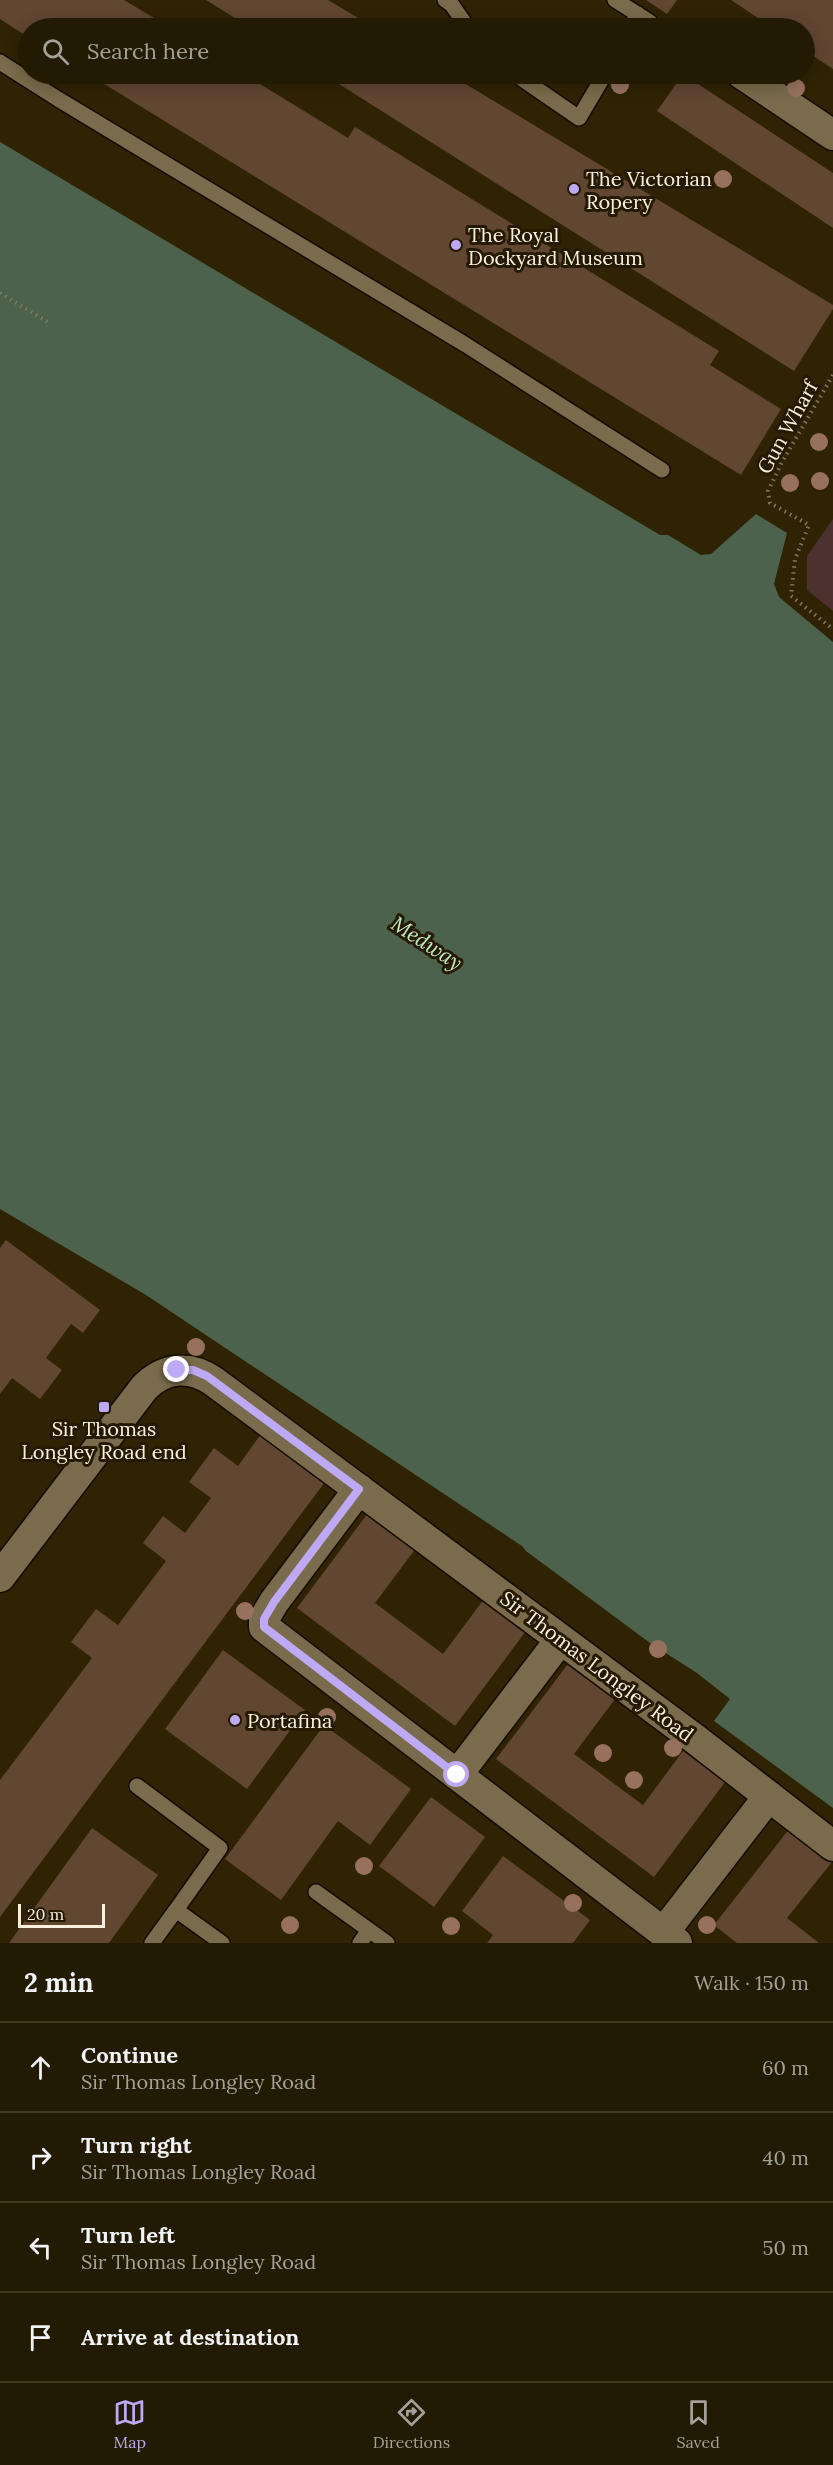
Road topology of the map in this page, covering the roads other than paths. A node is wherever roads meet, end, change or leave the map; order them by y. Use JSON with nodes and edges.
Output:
{"nodes":[{"id":1,"x":615,"y":0,"type":"edge"},
{"id":2,"x":451,"y":2,"type":"edge"},
{"id":3,"x":461,"y":18,"type":"edge"},
{"id":4,"x":644,"y":18,"type":"edge"},
{"id":5,"x":0,"y":62,"type":"edge"},
{"id":6,"x":18,"y":73,"type":"edge"},
{"id":7,"x":34,"y":84,"type":"edge"},
{"id":8,"x":529,"y":84,"type":"edge"},
{"id":9,"x":599,"y":84,"type":"edge"},
{"id":10,"x":757,"y":84,"type":"edge"},
{"id":11,"x":833,"y":135,"type":"edge"},
{"id":12,"x":662,"y":470,"type":"dead end"},
{"id":13,"x":359,"y":1489,"type":"junction"},
{"id":14,"x":0,"y":1577,"type":"edge"},
{"id":15,"x":560,"y":1640,"type":"junction"},
{"id":16,"x":457,"y":1775,"type":"junction"},
{"id":17,"x":136,"y":1786,"type":"dead end"},
{"id":18,"x":769,"y":1796,"type":"junction"},
{"id":19,"x":833,"y":1846,"type":"edge"},
{"id":20,"x":316,"y":1892,"type":"dead end"},
{"id":21,"x":176,"y":1910,"type":"junction"},
{"id":22,"x":369,"y":1930,"type":"junction"},
{"id":23,"x":671,"y":1938,"type":"edge"},
{"id":24,"x":152,"y":1943,"type":"edge"},
{"id":25,"x":222,"y":1943,"type":"edge"},
{"id":26,"x":360,"y":1943,"type":"edge"},
{"id":27,"x":387,"y":1943,"type":"edge"}],
"edges":[{"from":1,"to":4,"type":"lane"},
{"from":2,"to":3,"type":"lane"},
{"from":5,"to":6,"type":"lane"},
{"from":7,"to":12,"type":"lane"},
{"from":8,"to":9,"type":"lane"},
{"from":10,"to":11,"type":"street"},
{"from":13,"to":14,"type":"street","name":"Sir Thomas Longley Road"},
{"from":13,"to":15,"type":"street","name":"Sir Thomas Longley Road"},
{"from":13,"to":16,"type":"street"},
{"from":15,"to":16,"type":"street"},
{"from":15,"to":18,"type":"street","name":"Sir Thomas Longley Road"},
{"from":16,"to":23,"type":"street"},
{"from":17,"to":21,"type":"lane"},
{"from":18,"to":19,"type":"street","name":"Sir Thomas Longley Road"},
{"from":18,"to":23,"type":"street"},
{"from":20,"to":22,"type":"lane"},
{"from":21,"to":24,"type":"lane"},
{"from":21,"to":25,"type":"lane"},
{"from":22,"to":26,"type":"lane"},
{"from":22,"to":27,"type":"lane"}]}
